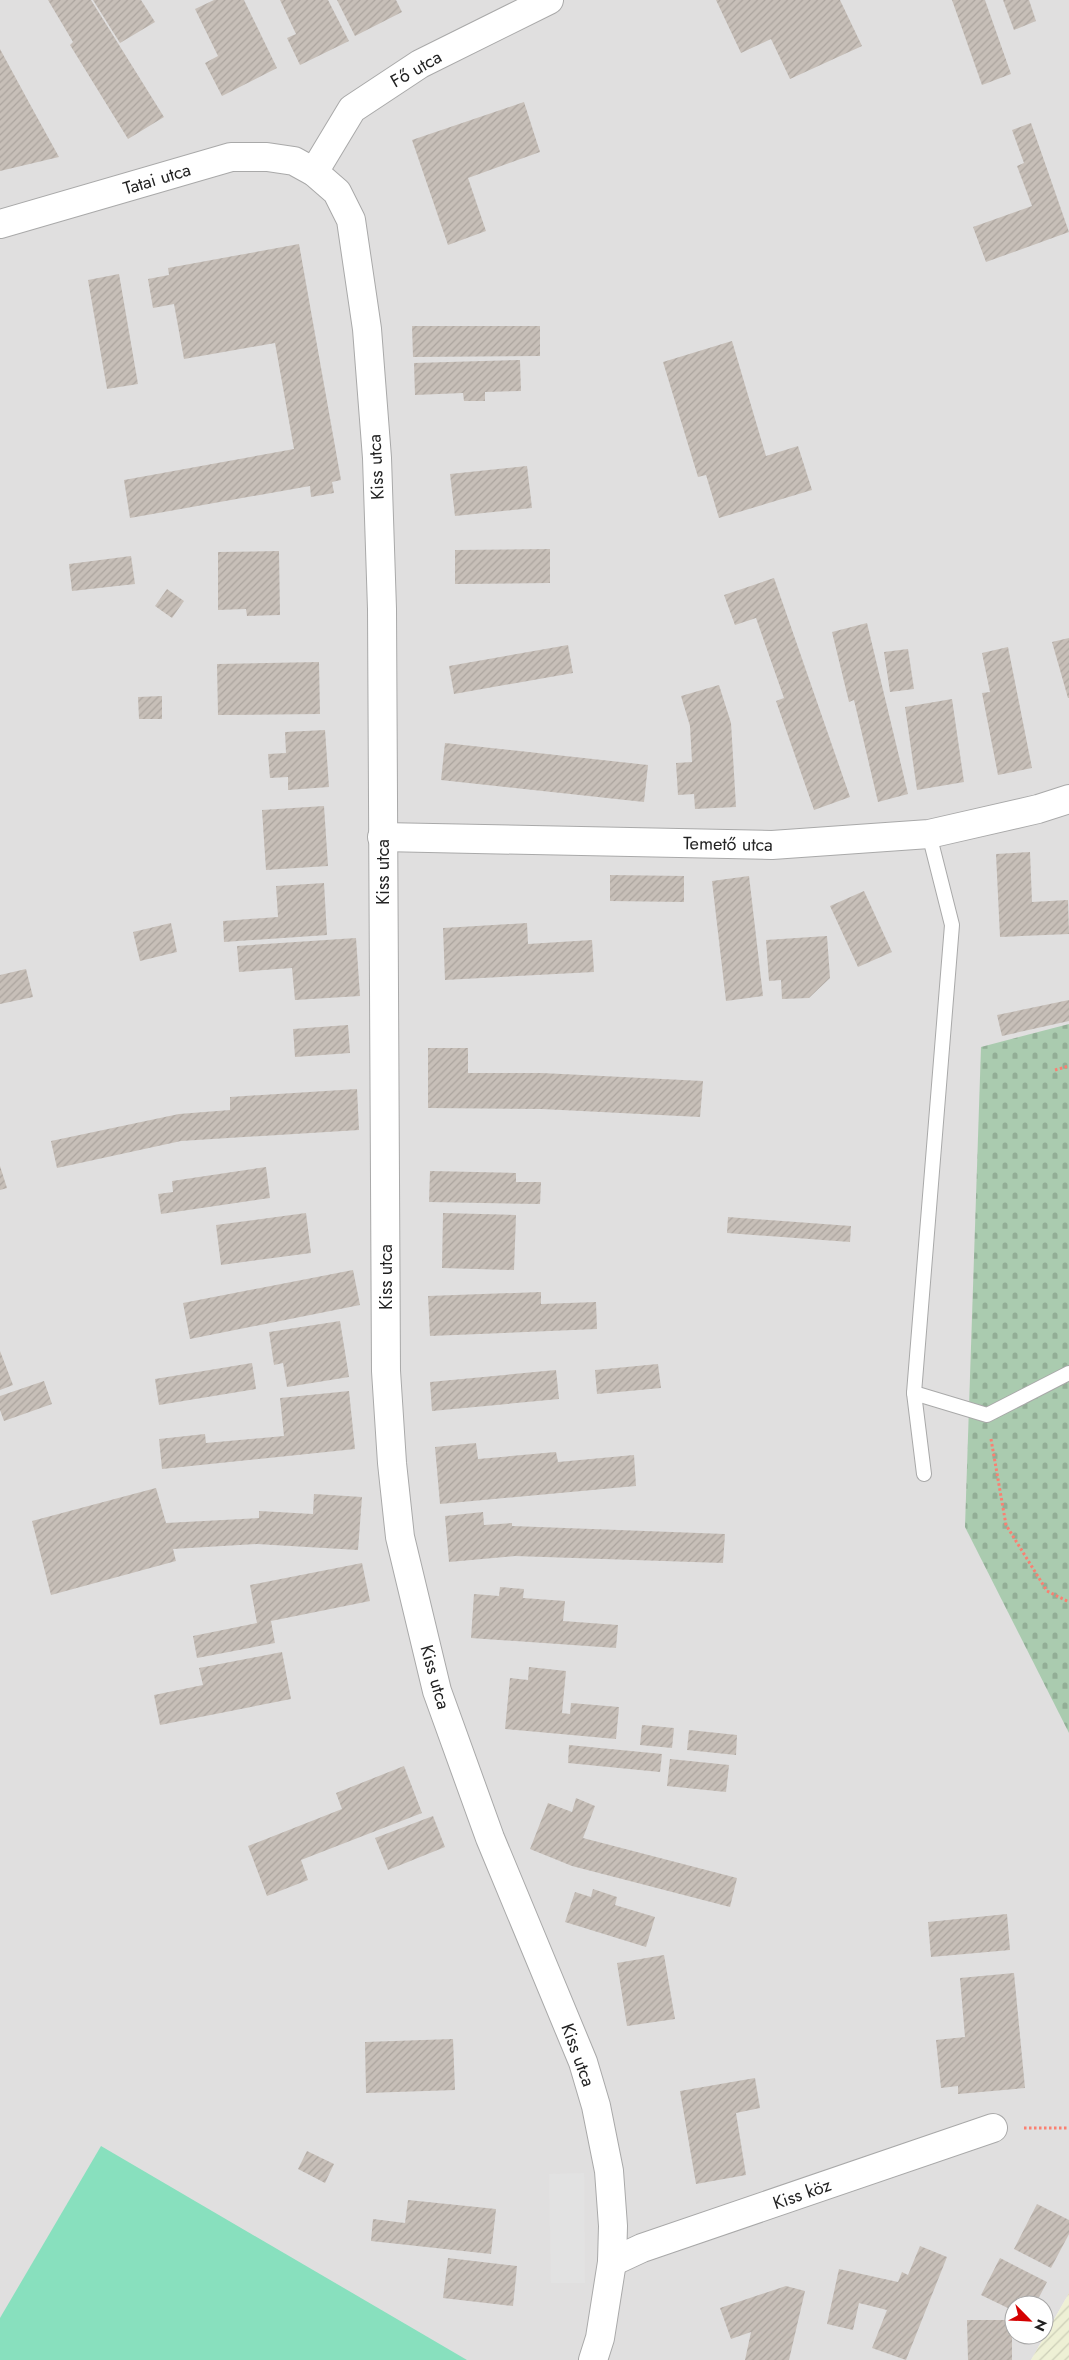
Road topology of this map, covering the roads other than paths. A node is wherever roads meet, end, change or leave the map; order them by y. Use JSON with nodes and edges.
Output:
{"nodes":[{"id":1,"x":549,"y":0,"type":"edge"},
{"id":2,"x":314,"y":172,"type":"junction"},
{"id":3,"x":0,"y":224,"type":"edge"},
{"id":4,"x":1069,"y":799,"type":"edge"},
{"id":5,"x":929,"y":834,"type":"junction"},
{"id":6,"x":382,"y":837,"type":"junction"},
{"id":7,"x":1069,"y":1373,"type":"edge"},
{"id":8,"x":914,"y":1393,"type":"junction"},
{"id":9,"x":924,"y":1474,"type":"dead end"},
{"id":10,"x":994,"y":2128,"type":"road end"},
{"id":11,"x":612,"y":2262,"type":"junction"},
{"id":12,"x":593,"y":2360,"type":"edge"}],
"edges":[{"from":1,"to":2,"type":"street","name":"Fő utca"},
{"from":2,"to":3,"type":"street","name":"Tatai utca"},
{"from":2,"to":6,"type":"street","name":"Kiss utca"},
{"from":4,"to":5,"type":"street","name":"Temető utca"},
{"from":5,"to":6,"type":"street","name":"Temető utca"},
{"from":5,"to":8,"type":"lane"},
{"from":6,"to":11,"type":"street","name":"Kiss utca"},
{"from":7,"to":8,"type":"lane"},
{"from":8,"to":9,"type":"lane"},
{"from":10,"to":11,"type":"street","name":"Kiss köz"},
{"from":11,"to":12,"type":"street","name":"Kiss utca"}]}
